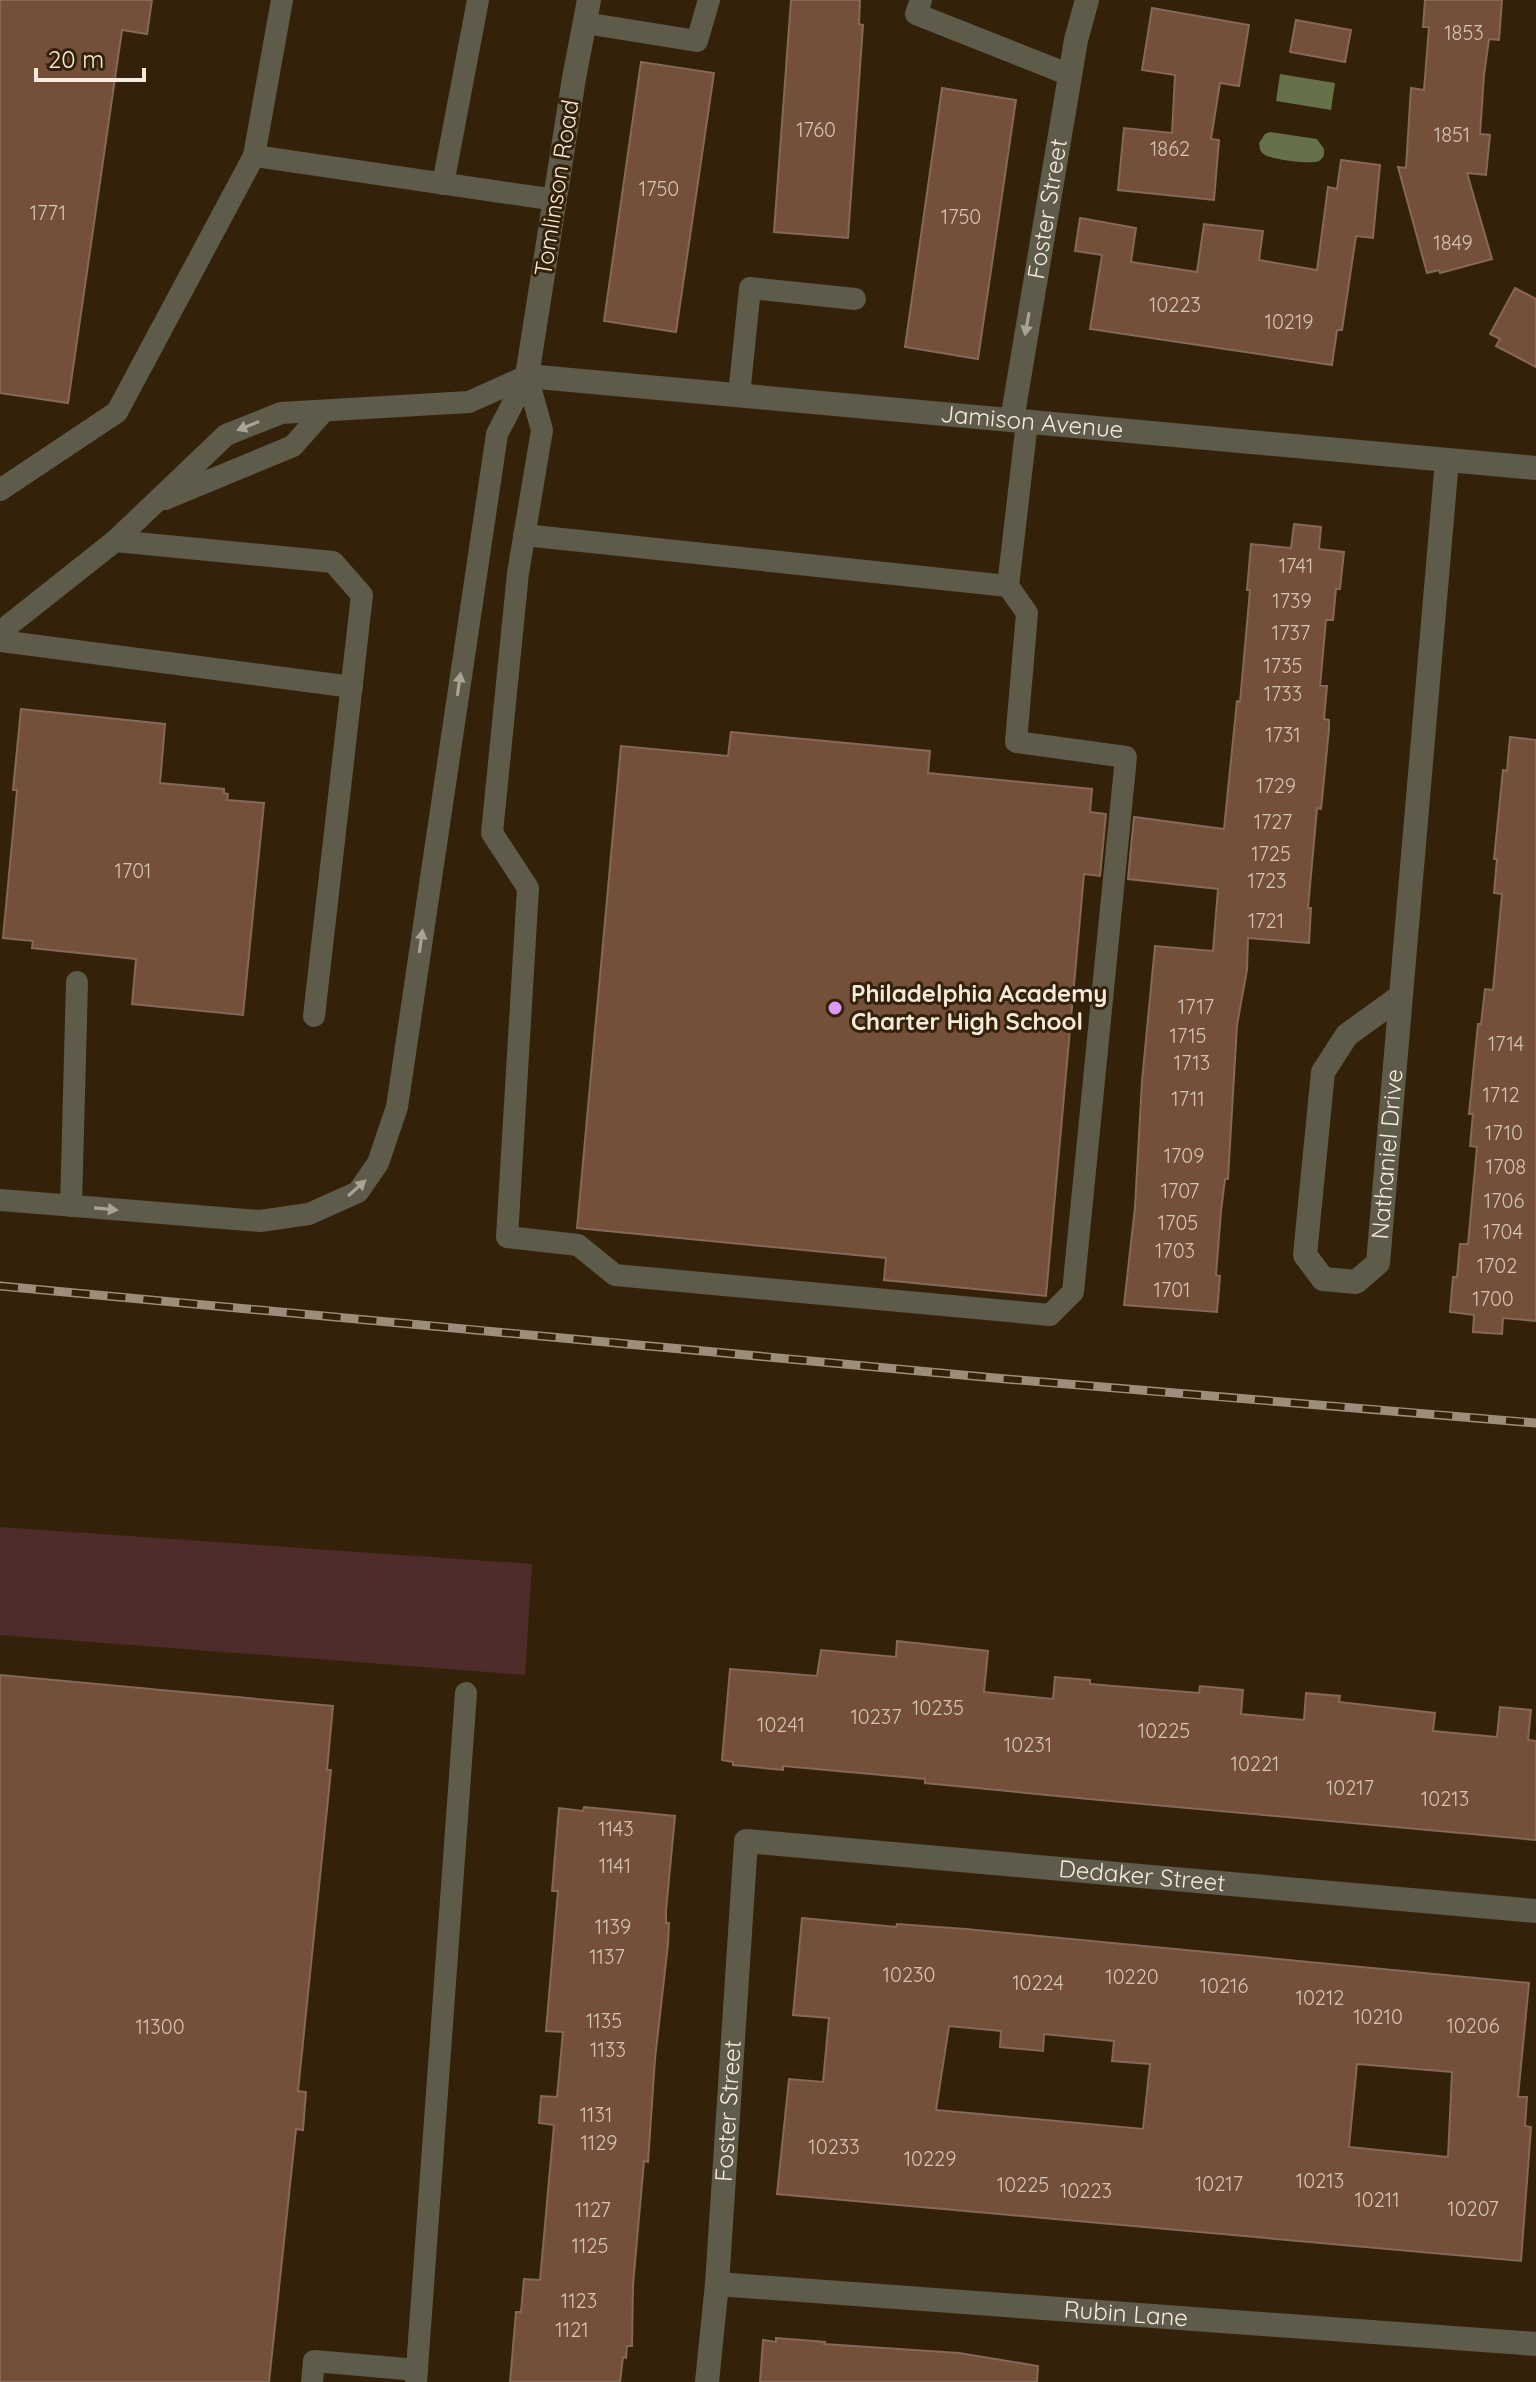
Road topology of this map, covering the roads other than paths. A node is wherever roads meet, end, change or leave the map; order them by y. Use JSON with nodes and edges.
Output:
{"nodes":[{"id":1,"x":282,"y":0,"type":"edge"},
{"id":2,"x":478,"y":0,"type":"edge"},
{"id":3,"x":709,"y":0,"type":"edge"},
{"id":4,"x":921,"y":0,"type":"edge"},
{"id":5,"x":1087,"y":0,"type":"edge"},
{"id":6,"x":587,"y":12,"type":"edge"},
{"id":7,"x":1070,"y":75,"type":"junction"},
{"id":8,"x":254,"y":156,"type":"junction"},
{"id":9,"x":443,"y":184,"type":"junction"},
{"id":10,"x":556,"y":200,"type":"junction"},
{"id":11,"x":855,"y":299,"type":"dead end"},
{"id":12,"x":527,"y":376,"type":"junction"},
{"id":13,"x":739,"y":395,"type":"junction"},
{"id":14,"x":323,"y":412,"type":"junction"},
{"id":15,"x":1020,"y":421,"type":"junction"},
{"id":16,"x":1447,"y":460,"type":"junction"},
{"id":17,"x":1536,"y":468,"type":"edge"},
{"id":18,"x":0,"y":490,"type":"edge"},
{"id":19,"x":153,"y":504,"type":"junction"},
{"id":20,"x":524,"y":535,"type":"junction"},
{"id":21,"x":115,"y":541,"type":"junction"},
{"id":22,"x":1008,"y":586,"type":"junction"},
{"id":23,"x":0,"y":632,"type":"edge"},
{"id":24,"x":0,"y":641,"type":"edge"},
{"id":25,"x":352,"y":687,"type":"junction"},
{"id":26,"x":77,"y":982,"type":"dead end"},
{"id":27,"x":1401,"y":996,"type":"junction"},
{"id":28,"x":314,"y":1016,"type":"dead end"},
{"id":29,"x":0,"y":1200,"type":"edge"},
{"id":30,"x":71,"y":1206,"type":"junction"},
{"id":31,"x":466,"y":1693,"type":"dead end"},
{"id":32,"x":746,"y":1841,"type":"joint"},
{"id":33,"x":1536,"y":1911,"type":"edge"},
{"id":34,"x":717,"y":2284,"type":"junction"},
{"id":35,"x":1536,"y":2344,"type":"edge"},
{"id":36,"x":417,"y":2376,"type":"edge"},
{"id":37,"x":312,"y":2382,"type":"edge"},
{"id":38,"x":707,"y":2382,"type":"edge"}],
"edges":[{"from":1,"to":8,"type":"lane"},
{"from":2,"to":9,"type":"lane"},
{"from":3,"to":6,"type":"lane"},
{"from":4,"to":7,"type":"lane"},
{"from":5,"to":7,"type":"street","name":"Foster Street"},
{"from":6,"to":10,"type":"street","name":"Tomlinson Road"},
{"from":7,"to":15,"type":"street","name":"Foster Street","one_way":true},
{"from":8,"to":9,"type":"lane"},
{"from":8,"to":18,"type":"lane"},
{"from":9,"to":10,"type":"lane"},
{"from":10,"to":12,"type":"street","name":"Tomlinson Road"},
{"from":11,"to":13,"type":"lane"},
{"from":12,"to":13,"type":"street","name":"Jamison Avenue"},
{"from":12,"to":14,"type":"lane"},
{"from":12,"to":20,"type":"lane"},
{"from":30,"to":12,"type":"lane","one_way":true},
{"from":13,"to":15,"type":"street","name":"Jamison Avenue"},
{"from":14,"to":19,"type":"lane"},
{"from":14,"to":19,"type":"lane","one_way":true},
{"from":15,"to":16,"type":"street","name":"Jamison Avenue"},
{"from":15,"to":22,"type":"lane"},
{"from":16,"to":17,"type":"street","name":"Jamison Avenue"},
{"from":16,"to":27,"type":"street","name":"Nathaniel Drive"},
{"from":19,"to":21,"type":"lane"},
{"from":20,"to":22,"type":"lane"},
{"from":20,"to":22,"type":"lane"},
{"from":21,"to":23,"type":"lane"},
{"from":21,"to":25,"type":"lane"},
{"from":24,"to":25,"type":"lane"},
{"from":25,"to":28,"type":"lane"},
{"from":26,"to":30,"type":"lane"},
{"from":27,"to":27,"type":"street","name":"Nathaniel Drive"},
{"from":29,"to":30,"type":"lane"},
{"from":31,"to":36,"type":"lane"},
{"from":32,"to":33,"type":"street","name":"Dedaker Street"},
{"from":32,"to":34,"type":"street","name":"Foster Street"},
{"from":34,"to":35,"type":"street","name":"Rubin Lane"},
{"from":34,"to":38,"type":"street","name":"Foster Street"},
{"from":36,"to":37,"type":"lane"}]}
